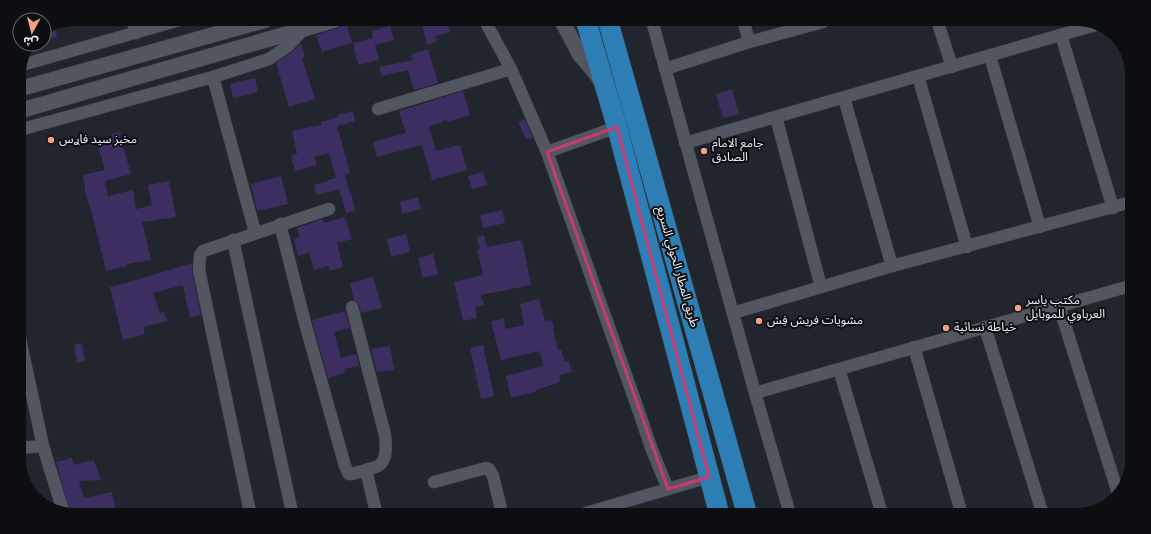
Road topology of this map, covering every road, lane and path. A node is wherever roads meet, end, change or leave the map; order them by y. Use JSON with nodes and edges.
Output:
{"nodes":[{"id":1,"x":134,"y":26,"type":"edge"},
{"id":2,"x":161,"y":26,"type":"edge"},
{"id":3,"x":245,"y":26,"type":"edge"},
{"id":4,"x":316,"y":26,"type":"edge"},
{"id":5,"x":488,"y":26,"type":"edge"},
{"id":6,"x":564,"y":26,"type":"edge"},
{"id":7,"x":587,"y":26,"type":"edge"},
{"id":8,"x":609,"y":26,"type":"edge"},
{"id":9,"x":653,"y":26,"type":"edge"},
{"id":10,"x":745,"y":26,"type":"edge"},
{"id":11,"x":808,"y":26,"type":"edge"},
{"id":12,"x":939,"y":26,"type":"edge"},
{"id":13,"x":1087,"y":27,"type":"edge"},
{"id":14,"x":303,"y":30,"type":"junction"},
{"id":15,"x":136,"y":33,"type":"junction"},
{"id":16,"x":1061,"y":35,"type":"junction"},
{"id":17,"x":202,"y":38,"type":"junction"},
{"id":18,"x":749,"y":42,"type":"junction"},
{"id":19,"x":164,"y":48,"type":"junction"},
{"id":20,"x":211,"y":56,"type":"junction"},
{"id":21,"x":990,"y":56,"type":"junction"},
{"id":22,"x":27,"y":64,"type":"edge"},
{"id":23,"x":952,"y":67,"type":"junction"},
{"id":24,"x":171,"y":68,"type":"junction"},
{"id":25,"x":510,"y":69,"type":"junction"},
{"id":26,"x":665,"y":69,"type":"junction"},
{"id":27,"x":918,"y":76,"type":"junction"},
{"id":28,"x":213,"y":78,"type":"junction"},
{"id":29,"x":26,"y":87,"type":"edge"},
{"id":30,"x":607,"y":94,"type":"junction"},
{"id":31,"x":844,"y":98,"type":"junction"},
{"id":32,"x":26,"y":108,"type":"edge"},
{"id":33,"x":378,"y":109,"type":"dead end"},
{"id":34,"x":776,"y":117,"type":"junction"},
{"id":35,"x":617,"y":126,"type":"junction"},
{"id":36,"x":26,"y":128,"type":"edge"},
{"id":37,"x":685,"y":143,"type":"junction"},
{"id":38,"x":547,"y":152,"type":"junction"},
{"id":39,"x":1125,"y":204,"type":"edge"},
{"id":40,"x":1113,"y":208,"type":"junction"},
{"id":41,"x":329,"y":209,"type":"dead end"},
{"id":42,"x":280,"y":224,"type":"junction"},
{"id":43,"x":1040,"y":227,"type":"junction"},
{"id":44,"x":255,"y":232,"type":"junction"},
{"id":45,"x":233,"y":240,"type":"junction"},
{"id":46,"x":967,"y":247,"type":"junction"},
{"id":47,"x":892,"y":266,"type":"junction"},
{"id":48,"x":821,"y":287,"type":"junction"},
{"id":49,"x":1125,"y":287,"type":"edge"},
{"id":50,"x":1059,"y":306,"type":"junction"},
{"id":51,"x":352,"y":307,"type":"dead end"},
{"id":52,"x":733,"y":313,"type":"junction"},
{"id":53,"x":985,"y":327,"type":"junction"},
{"id":54,"x":914,"y":348,"type":"junction"},
{"id":55,"x":26,"y":365,"type":"edge"},
{"id":56,"x":839,"y":369,"type":"junction"},
{"id":57,"x":755,"y":393,"type":"junction"},
{"id":58,"x":44,"y":446,"type":"junction"},
{"id":59,"x":26,"y":447,"type":"edge"},
{"id":60,"x":366,"y":470,"type":"junction"},
{"id":61,"x":709,"y":477,"type":"junction"},
{"id":62,"x":434,"y":482,"type":"dead end"},
{"id":63,"x":1116,"y":487,"type":"edge"},
{"id":64,"x":668,"y":488,"type":"junction"},
{"id":65,"x":745,"y":505,"type":"edge"},
{"id":66,"x":61,"y":506,"type":"edge"},
{"id":67,"x":249,"y":508,"type":"edge"},
{"id":68,"x":291,"y":508,"type":"edge"},
{"id":69,"x":375,"y":508,"type":"edge"},
{"id":70,"x":501,"y":508,"type":"edge"},
{"id":71,"x":602,"y":508,"type":"edge"},
{"id":72,"x":718,"y":508,"type":"edge"},
{"id":73,"x":720,"y":508,"type":"edge"},
{"id":74,"x":788,"y":508,"type":"edge"},
{"id":75,"x":880,"y":508,"type":"edge"},
{"id":76,"x":960,"y":508,"type":"edge"},
{"id":77,"x":1041,"y":508,"type":"edge"}],
"edges":[{"from":1,"to":15,"type":"street"},
{"from":2,"to":15,"type":"street"},
{"from":3,"to":17,"type":"street"},
{"from":4,"to":14,"type":"street"},
{"from":5,"to":25,"type":"street"},
{"from":6,"to":30,"type":"street"},
{"from":7,"to":30,"type":"highway","name":"طريق المطار الحولي السريع"},
{"from":8,"to":65,"type":"highway","name":"طريق المطار الحولي السريع"},
{"from":9,"to":26,"type":"street"},
{"from":10,"to":18,"type":"street"},
{"from":11,"to":18,"type":"street"},
{"from":12,"to":23,"type":"street"},
{"from":13,"to":16,"type":"street"},
{"from":14,"to":20,"type":"street"},
{"from":14,"to":28,"type":"street"},
{"from":15,"to":22,"type":"street"},
{"from":16,"to":21,"type":"street"},
{"from":16,"to":40,"type":"street"},
{"from":17,"to":19,"type":"street"},
{"from":17,"to":20,"type":"street"},
{"from":18,"to":26,"type":"street"},
{"from":19,"to":24,"type":"street"},
{"from":19,"to":29,"type":"street"},
{"from":20,"to":24,"type":"street"},
{"from":21,"to":23,"type":"street"},
{"from":21,"to":43,"type":"street"},
{"from":23,"to":27,"type":"street"},
{"from":24,"to":32,"type":"street"},
{"from":25,"to":33,"type":"street"},
{"from":25,"to":38,"type":"street"},
{"from":26,"to":37,"type":"street"},
{"from":27,"to":31,"type":"street"},
{"from":27,"to":46,"type":"street"},
{"from":28,"to":36,"type":"street"},
{"from":28,"to":44,"type":"street"},
{"from":30,"to":35,"type":"highway","name":"طريق المطار الحولي السريع"},
{"from":31,"to":34,"type":"street"},
{"from":31,"to":47,"type":"street"},
{"from":34,"to":37,"type":"street"},
{"from":34,"to":48,"type":"street"},
{"from":35,"to":38,"type":"street"},
{"from":35,"to":61,"type":"highway","name":"طريق المطار الحولي السريع"},
{"from":37,"to":52,"type":"street"},
{"from":38,"to":64,"type":"street"},
{"from":39,"to":40,"type":"street"},
{"from":40,"to":43,"type":"street"},
{"from":41,"to":42,"type":"street"},
{"from":42,"to":44,"type":"street"},
{"from":42,"to":60,"type":"street"},
{"from":43,"to":46,"type":"street"},
{"from":44,"to":45,"type":"street"},
{"from":45,"to":67,"type":"street"},
{"from":45,"to":68,"type":"street"},
{"from":46,"to":47,"type":"street"},
{"from":47,"to":48,"type":"street"},
{"from":48,"to":52,"type":"street"},
{"from":49,"to":50,"type":"street"},
{"from":50,"to":53,"type":"street"},
{"from":50,"to":63,"type":"street"},
{"from":51,"to":60,"type":"street"},
{"from":52,"to":57,"type":"street"},
{"from":53,"to":54,"type":"street"},
{"from":53,"to":77,"type":"street"},
{"from":54,"to":56,"type":"street"},
{"from":54,"to":76,"type":"street"},
{"from":55,"to":58,"type":"street"},
{"from":56,"to":57,"type":"street"},
{"from":56,"to":75,"type":"street"},
{"from":57,"to":74,"type":"street"},
{"from":58,"to":59,"type":"street"},
{"from":58,"to":66,"type":"street"},
{"from":60,"to":69,"type":"street"},
{"from":61,"to":64,"type":"street"},
{"from":61,"to":72,"type":"highway","name":"طريق المطار الحولي السريع"},
{"from":62,"to":70,"type":"street"},
{"from":64,"to":71,"type":"street"},
{"from":65,"to":73,"type":"highway"}]}
